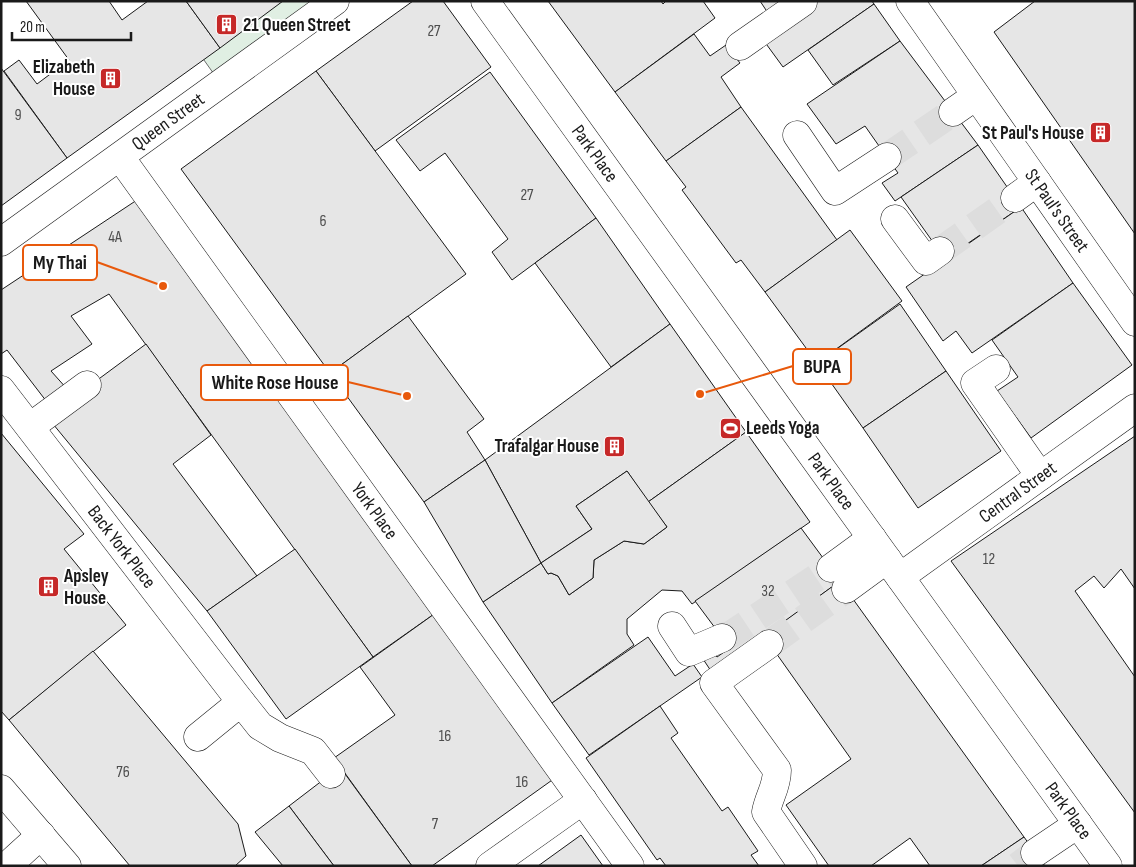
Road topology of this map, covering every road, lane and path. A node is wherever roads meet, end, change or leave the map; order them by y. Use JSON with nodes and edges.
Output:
{"nodes":[{"id":1,"x":335,"y":1,"type":"edge"},
{"id":2,"x":485,"y":1,"type":"edge"},
{"id":3,"x":804,"y":2,"type":"edge"},
{"id":4,"x":919,"y":4,"type":"edge"},
{"id":5,"x":745,"y":34,"type":"dead end"},
{"id":6,"x":976,"y":96,"type":"junction"},
{"id":7,"x":953,"y":112,"type":"tunnel mouth"},
{"id":8,"x":798,"y":136,"type":"dead end"},
{"id":9,"x":120,"y":157,"type":"junction"},
{"id":10,"x":887,"y":157,"type":"tunnel mouth"},
{"id":11,"x":1037,"y":182,"type":"junction"},
{"id":12,"x":1015,"y":198,"type":"tunnel mouth"},
{"id":13,"x":895,"y":219,"type":"dead end"},
{"id":14,"x":1,"y":242,"type":"edge"},
{"id":15,"x":940,"y":251,"type":"tunnel mouth"},
{"id":16,"x":1135,"y":322,"type":"edge"},
{"id":17,"x":996,"y":369,"type":"dead end"},
{"id":18,"x":87,"y":385,"type":"dead end"},
{"id":19,"x":1,"y":390,"type":"edge"},
{"id":20,"x":1135,"y":408,"type":"edge"},
{"id":21,"x":30,"y":427,"type":"junction"},
{"id":22,"x":1040,"y":476,"type":"junction"},
{"id":23,"x":886,"y":558,"type":"junction"},
{"id":24,"x":838,"y":578,"type":"tunnel mouth"},
{"id":25,"x":672,"y":626,"type":"dead end"},
{"id":26,"x":722,"y":638,"type":"tunnel mouth"},
{"id":27,"x":769,"y":644,"type":"tunnel mouth"},
{"id":28,"x":241,"y":702,"type":"junction"},
{"id":29,"x":198,"y":737,"type":"dead end"},
{"id":30,"x":331,"y":774,"type":"dead end"},
{"id":31,"x":1,"y":789,"type":"edge"},
{"id":32,"x":583,"y":800,"type":"junction"},
{"id":33,"x":1078,"y":824,"type":"junction"},
{"id":34,"x":40,"y":835,"type":"junction"},
{"id":35,"x":1035,"y":853,"type":"tunnel mouth"},
{"id":36,"x":7,"y":866,"type":"edge"},
{"id":37,"x":67,"y":866,"type":"edge"},
{"id":38,"x":490,"y":866,"type":"edge"},
{"id":39,"x":630,"y":866,"type":"edge"},
{"id":40,"x":803,"y":866,"type":"edge"},
{"id":41,"x":1108,"y":866,"type":"edge"}],
"edges":[{"from":1,"to":9,"type":"street","name":"Queen Street"},
{"from":2,"to":23,"type":"street","name":"Park Place"},
{"from":3,"to":5,"type":"street"},
{"from":4,"to":6,"type":"street","name":"St Paul's Street"},
{"from":6,"to":7,"type":"street"},
{"from":6,"to":11,"type":"street","name":"St Paul's Street"},
{"from":8,"to":10,"type":"street"},
{"from":9,"to":14,"type":"street","name":"Queen Street"},
{"from":9,"to":32,"type":"street","name":"York Place"},
{"from":11,"to":12,"type":"street"},
{"from":11,"to":16,"type":"street","name":"St Paul's Street"},
{"from":13,"to":15,"type":"street"},
{"from":17,"to":22,"type":"street"},
{"from":18,"to":21,"type":"street"},
{"from":19,"to":21,"type":"street","name":"Back York Place"},
{"from":20,"to":22,"type":"street","name":"Central Street"},
{"from":21,"to":28,"type":"street","name":"Back York Place"},
{"from":22,"to":23,"type":"street","name":"Central Street"},
{"from":23,"to":24,"type":"street","name":"Central Street"},
{"from":23,"to":33,"type":"street","name":"Park Place"},
{"from":25,"to":26,"type":"street"},
{"from":27,"to":40,"type":"street"},
{"from":28,"to":29,"type":"street"},
{"from":28,"to":30,"type":"street","name":"Back York Place"},
{"from":31,"to":34,"type":"street"},
{"from":32,"to":38,"type":"street"},
{"from":32,"to":39,"type":"street","name":"York Place"},
{"from":33,"to":35,"type":"street"},
{"from":33,"to":41,"type":"street","name":"Park Place"},
{"from":34,"to":36,"type":"street"},
{"from":34,"to":37,"type":"street"}]}
